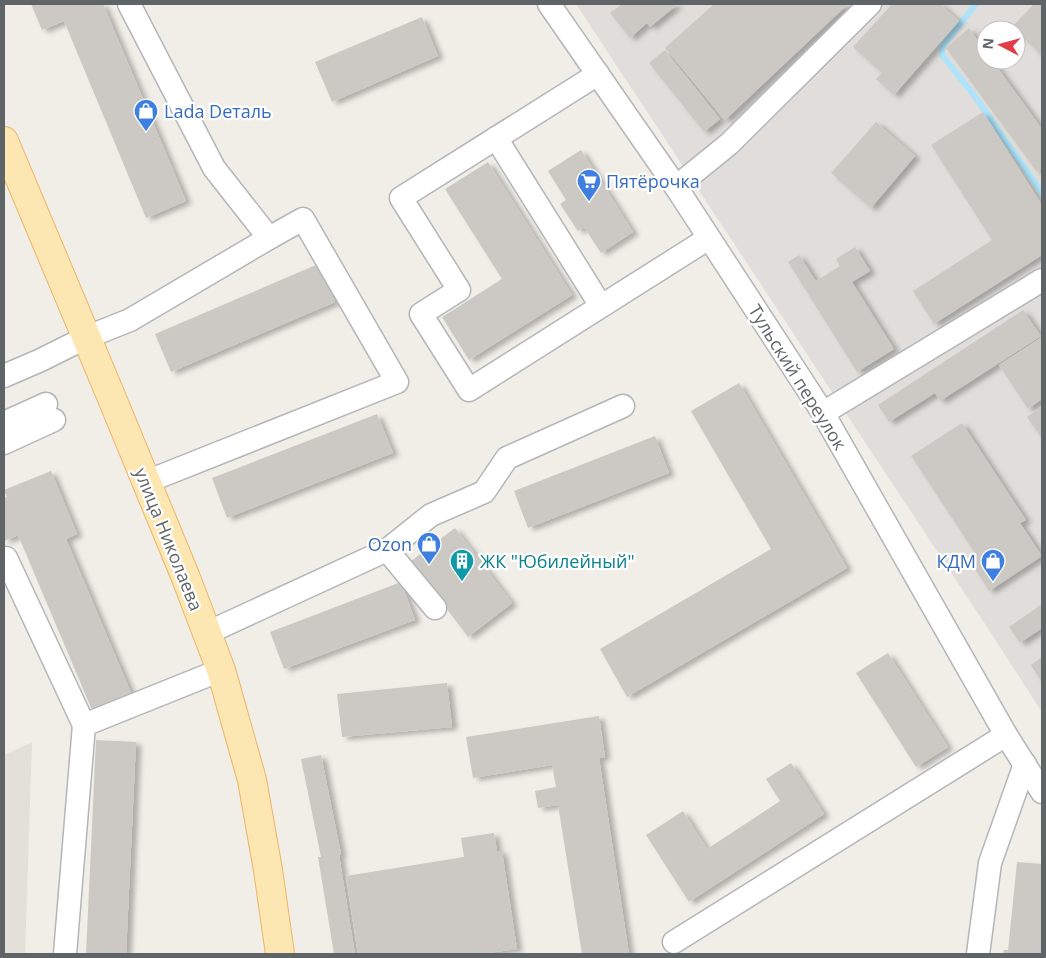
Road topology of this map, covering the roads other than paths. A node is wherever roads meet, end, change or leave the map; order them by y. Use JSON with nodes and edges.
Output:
{"nodes":[{"id":1,"x":130,"y":4,"type":"edge"},
{"id":2,"x":549,"y":4,"type":"edge"},
{"id":3,"x":870,"y":4,"type":"edge"},
{"id":4,"x":598,"y":74,"type":"junction"},
{"id":5,"x":496,"y":138,"type":"junction"},
{"id":6,"x":4,"y":141,"type":"edge"},
{"id":7,"x":676,"y":187,"type":"junction"},
{"id":8,"x":269,"y":238,"type":"junction"},
{"id":9,"x":709,"y":238,"type":"junction"},
{"id":10,"x":1042,"y":280,"type":"edge"},
{"id":11,"x":602,"y":306,"type":"junction"},
{"id":12,"x":85,"y":338,"type":"junction"},
{"id":13,"x":4,"y":376,"type":"edge"},
{"id":14,"x":623,"y":406,"type":"dead end"},
{"id":15,"x":823,"y":413,"type":"junction"},
{"id":16,"x":4,"y":423,"type":"edge"},
{"id":17,"x":4,"y":443,"type":"edge"},
{"id":18,"x":146,"y":482,"type":"junction"},
{"id":19,"x":387,"y":550,"type":"junction"},
{"id":20,"x":4,"y":559,"type":"edge"},
{"id":21,"x":435,"y":608,"type":"dead end"},
{"id":22,"x":208,"y":633,"type":"junction"},
{"id":23,"x":221,"y":670,"type":"junction"},
{"id":24,"x":84,"y":725,"type":"junction"},
{"id":25,"x":1006,"y":735,"type":"junction"},
{"id":26,"x":1034,"y":761,"type":"edge"},
{"id":27,"x":1042,"y":792,"type":"edge"},
{"id":28,"x":674,"y":942,"type":"dead end"},
{"id":29,"x":65,"y":954,"type":"edge"},
{"id":30,"x":280,"y":954,"type":"edge"},
{"id":31,"x":978,"y":954,"type":"edge"}],
"edges":[{"from":1,"to":8,"type":"street"},
{"from":2,"to":4,"type":"street","name":"Тульский переулок"},
{"from":3,"to":7,"type":"street"},
{"from":4,"to":5,"type":"street"},
{"from":4,"to":7,"type":"street","name":"Тульский переулок"},
{"from":5,"to":11,"type":"street"},
{"from":5,"to":11,"type":"street"},
{"from":6,"to":12,"type":"main road","name":"улица Николаева"},
{"from":7,"to":9,"type":"street","name":"Тульский переулок"},
{"from":8,"to":12,"type":"street"},
{"from":8,"to":18,"type":"street"},
{"from":9,"to":11,"type":"street"},
{"from":9,"to":15,"type":"street","name":"Тульский переулок"},
{"from":10,"to":15,"type":"street"},
{"from":12,"to":13,"type":"street"},
{"from":12,"to":18,"type":"main road","name":"улица Николаева"},
{"from":14,"to":19,"type":"street"},
{"from":15,"to":25,"type":"street","name":"Тульский переулок"},
{"from":16,"to":17,"type":"street"},
{"from":18,"to":22,"type":"main road","name":"улица Николаева"},
{"from":19,"to":21,"type":"street"},
{"from":19,"to":22,"type":"street"},
{"from":20,"to":24,"type":"street"},
{"from":22,"to":23,"type":"main road","name":"улица Николаева"},
{"from":23,"to":24,"type":"street"},
{"from":23,"to":30,"type":"main road","name":"улица Николаева"},
{"from":24,"to":29,"type":"street"},
{"from":25,"to":26,"type":"street","name":"Тульский переулок"},
{"from":25,"to":28,"type":"street"},
{"from":26,"to":27,"type":"street","name":"Тульский переулок"},
{"from":26,"to":31,"type":"street"}]}
